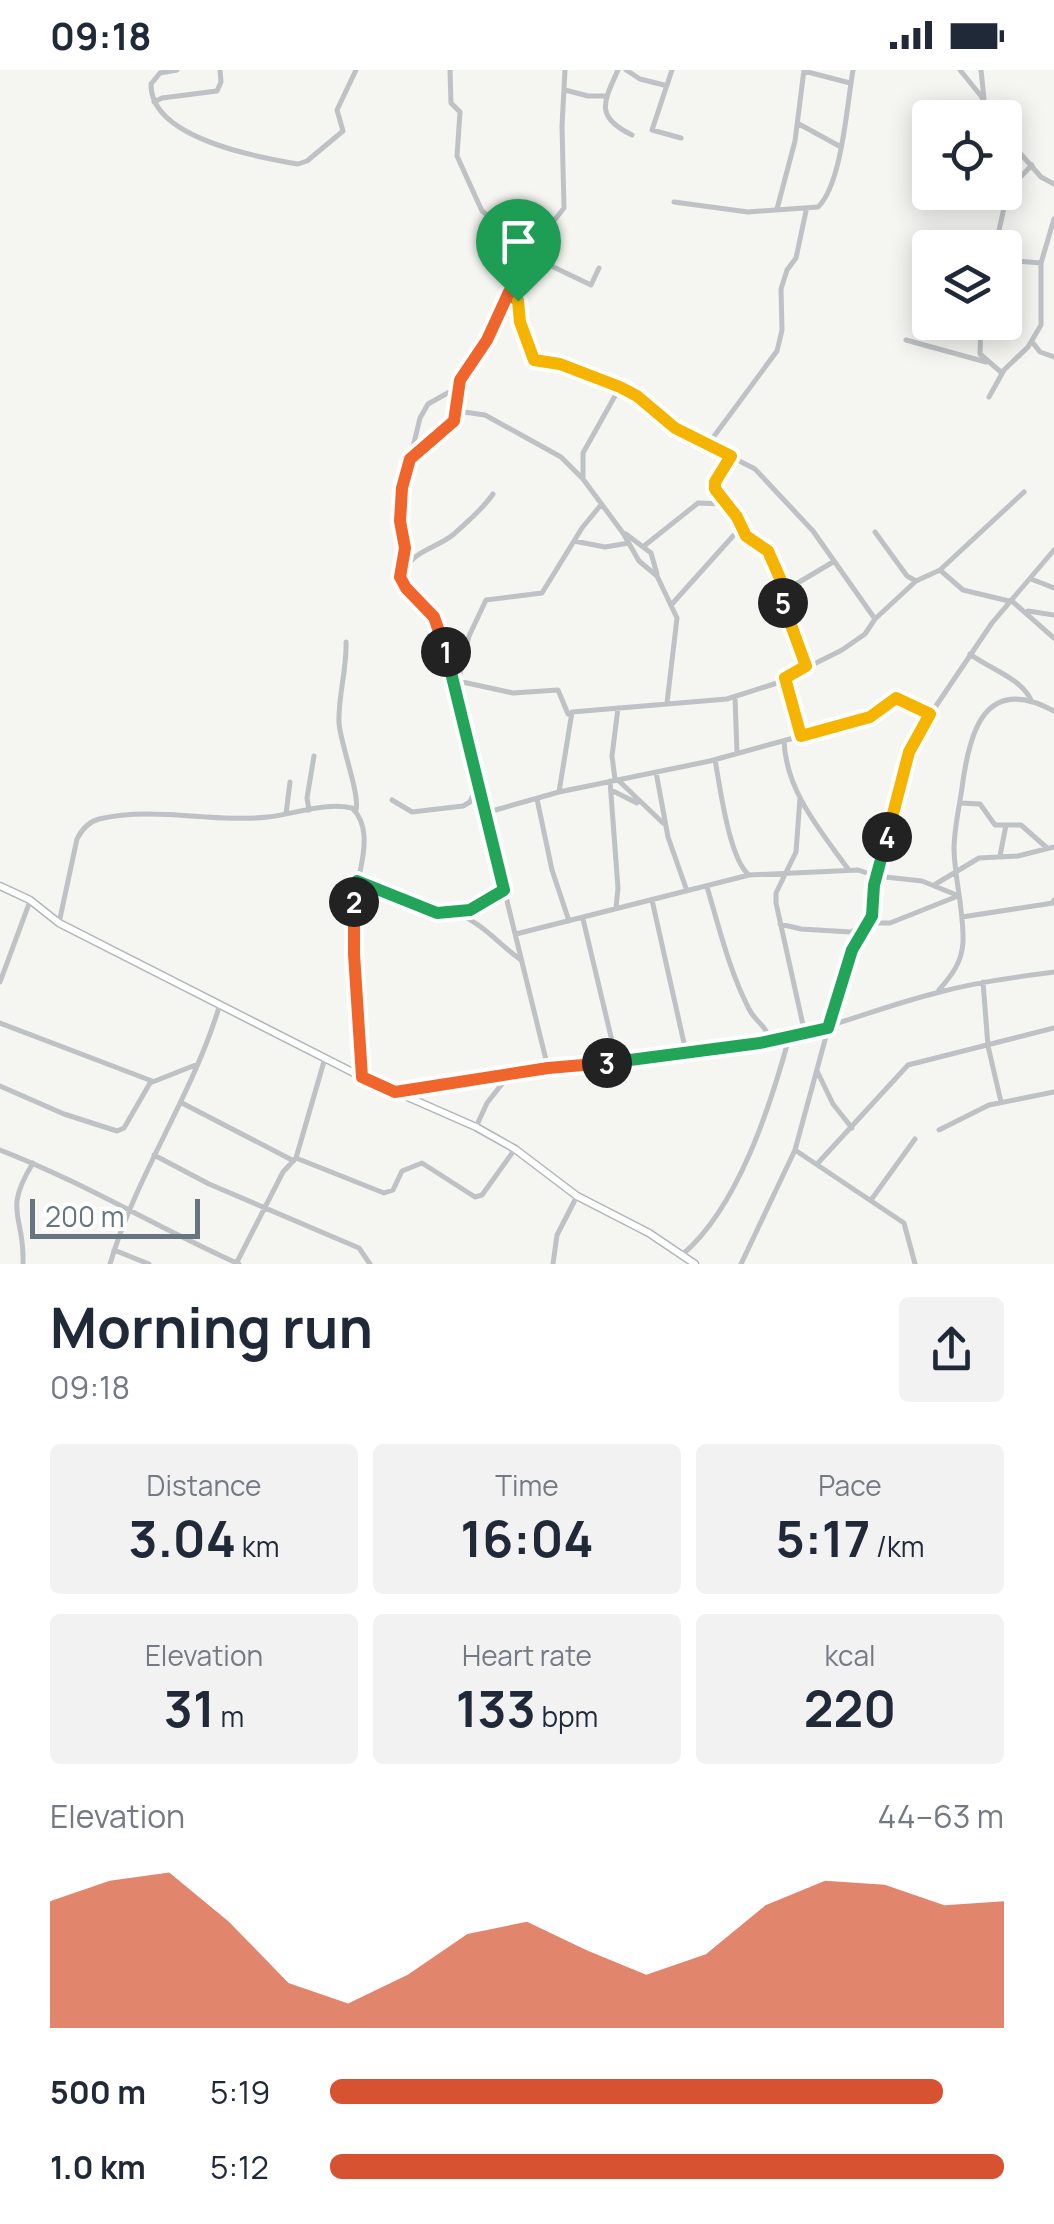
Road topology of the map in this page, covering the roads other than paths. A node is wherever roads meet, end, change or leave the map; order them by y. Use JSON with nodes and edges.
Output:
{"nodes":[{"id":1,"x":176,"y":70,"type":"edge"},
{"id":2,"x":220,"y":70,"type":"edge"},
{"id":3,"x":356,"y":70,"type":"edge"},
{"id":4,"x":450,"y":70,"type":"edge"},
{"id":5,"x":565,"y":70,"type":"edge"},
{"id":6,"x":618,"y":70,"type":"edge"},
{"id":7,"x":626,"y":70,"type":"edge"},
{"id":8,"x":672,"y":70,"type":"edge"},
{"id":9,"x":853,"y":70,"type":"edge"},
{"id":10,"x":960,"y":70,"type":"edge"},
{"id":11,"x":980,"y":70,"type":"edge"},
{"id":12,"x":804,"y":71,"type":"edge"},
{"id":13,"x":850,"y":84,"type":"junction"},
{"id":14,"x":666,"y":86,"type":"junction"},
{"id":15,"x":564,"y":90,"type":"junction"},
{"id":16,"x":606,"y":96,"type":"junction"},
{"id":17,"x":982,"y":100,"type":"edge"},
{"id":18,"x":984,"y":100,"type":"edge"},
{"id":19,"x":153,"y":102,"type":"junction"},
{"id":20,"x":799,"y":124,"type":"junction"},
{"id":21,"x":632,"y":134,"type":"dead end"},
{"id":22,"x":682,"y":138,"type":"dead end"},
{"id":23,"x":842,"y":147,"type":"junction"},
{"id":24,"x":1022,"y":154,"type":"edge"},
{"id":25,"x":1032,"y":165,"type":"junction"},
{"id":26,"x":1054,"y":184,"type":"edge"},
{"id":27,"x":674,"y":202,"type":"dead end"},
{"id":28,"x":777,"y":209,"type":"junction"},
{"id":29,"x":806,"y":211,"type":"junction"},
{"id":30,"x":1054,"y":220,"type":"edge"},
{"id":31,"x":998,"y":230,"type":"edge"},
{"id":32,"x":543,"y":258,"type":"junction"},
{"id":33,"x":1022,"y":261,"type":"edge"},
{"id":34,"x":1040,"y":263,"type":"junction"},
{"id":35,"x":499,"y":264,"type":"dead end"},
{"id":36,"x":599,"y":268,"type":"dead end"},
{"id":37,"x":509,"y":292,"type":"junction"},
{"id":38,"x":906,"y":340,"type":"dead end"},
{"id":39,"x":980,"y":340,"type":"edge"},
{"id":40,"x":1032,"y":341,"type":"junction"},
{"id":41,"x":1054,"y":357,"type":"edge"},
{"id":42,"x":986,"y":362,"type":"junction"},
{"id":43,"x":1002,"y":374,"type":"junction"},
{"id":44,"x":460,"y":380,"type":"junction"},
{"id":45,"x":620,"y":387,"type":"junction"},
{"id":46,"x":989,"y":397,"type":"dead end"},
{"id":47,"x":457,"y":411,"type":"junction"},
{"id":48,"x":709,"y":443,"type":"junction"},
{"id":49,"x":731,"y":456,"type":"junction"},
{"id":50,"x":410,"y":459,"type":"junction"},
{"id":51,"x":583,"y":479,"type":"junction"},
{"id":52,"x":1024,"y":492,"type":"dead end"},
{"id":53,"x":493,"y":494,"type":"dead end"},
{"id":54,"x":728,"y":505,"type":"junction"},
{"id":55,"x":600,"y":506,"type":"junction"},
{"id":56,"x":623,"y":532,"type":"junction"},
{"id":57,"x":875,"y":532,"type":"dead end"},
{"id":58,"x":733,"y":536,"type":"dead end"},
{"id":59,"x":574,"y":541,"type":"junction"},
{"id":60,"x":629,"y":544,"type":"junction"},
{"id":61,"x":644,"y":546,"type":"junction"},
{"id":62,"x":1054,"y":550,"type":"edge"},
{"id":63,"x":833,"y":562,"type":"junction"},
{"id":64,"x":940,"y":570,"type":"junction"},
{"id":65,"x":657,"y":576,"type":"junction"},
{"id":66,"x":1031,"y":579,"type":"junction"},
{"id":67,"x":916,"y":581,"type":"junction"},
{"id":68,"x":402,"y":582,"type":"junction"},
{"id":69,"x":1054,"y":588,"type":"edge"},
{"id":70,"x":786,"y":592,"type":"junction"},
{"id":71,"x":1013,"y":602,"type":"junction"},
{"id":72,"x":672,"y":604,"type":"junction"},
{"id":73,"x":1026,"y":610,"type":"junction"},
{"id":74,"x":1054,"y":615,"type":"edge"},
{"id":75,"x":875,"y":619,"type":"junction"},
{"id":76,"x":1054,"y":638,"type":"edge"},
{"id":77,"x":346,"y":642,"type":"dead end"},
{"id":78,"x":970,"y":654,"type":"junction"},
{"id":79,"x":806,"y":666,"type":"junction"},
{"id":80,"x":785,"y":678,"type":"junction"},
{"id":81,"x":457,"y":685,"type":"junction"},
{"id":82,"x":735,"y":696,"type":"junction"},
{"id":83,"x":1032,"y":702,"type":"junction"},
{"id":84,"x":667,"y":704,"type":"junction"},
{"id":85,"x":618,"y":708,"type":"junction"},
{"id":86,"x":1054,"y":712,"type":"edge"},
{"id":87,"x":930,"y":714,"type":"junction"},
{"id":88,"x":568,"y":717,"type":"junction"},
{"id":89,"x":801,"y":736,"type":"junction"},
{"id":90,"x":784,"y":740,"type":"junction"},
{"id":91,"x":737,"y":754,"type":"junction"},
{"id":92,"x":314,"y":756,"type":"dead end"},
{"id":93,"x":715,"y":760,"type":"junction"},
{"id":94,"x":656,"y":772,"type":"junction"},
{"id":95,"x":614,"y":780,"type":"junction"},
{"id":96,"x":290,"y":782,"type":"dead end"},
{"id":97,"x":476,"y":786,"type":"junction"},
{"id":98,"x":610,"y":790,"type":"junction"},
{"id":99,"x":559,"y":792,"type":"junction"},
{"id":100,"x":537,"y":798,"type":"junction"},
{"id":101,"x":800,"y":798,"type":"junction"},
{"id":102,"x":392,"y":800,"type":"dead end"},
{"id":103,"x":640,"y":803,"type":"junction"},
{"id":104,"x":960,"y":803,"type":"junction"},
{"id":105,"x":309,"y":810,"type":"junction"},
{"id":106,"x":356,"y":810,"type":"junction"},
{"id":107,"x":485,"y":813,"type":"junction"},
{"id":108,"x":286,"y":814,"type":"junction"},
{"id":109,"x":665,"y":825,"type":"junction"},
{"id":110,"x":1006,"y":825,"type":"junction"},
{"id":111,"x":1050,"y":847,"type":"edge"},
{"id":112,"x":1000,"y":856,"type":"junction"},
{"id":113,"x":848,"y":870,"type":"junction"},
{"id":114,"x":956,"y":872,"type":"junction"},
{"id":115,"x":748,"y":875,"type":"junction"},
{"id":116,"x":785,"y":875,"type":"junction"},
{"id":117,"x":876,"y":876,"type":"junction"},
{"id":118,"x":357,"y":881,"type":"junction"},
{"id":119,"x":934,"y":885,"type":"junction"},
{"id":120,"x":0,"y":886,"type":"edge"},
{"id":121,"x":707,"y":886,"type":"junction"},
{"id":122,"x":504,"y":890,"type":"junction"},
{"id":123,"x":686,"y":892,"type":"junction"},
{"id":124,"x":959,"y":896,"type":"junction"},
{"id":125,"x":30,"y":900,"type":"junction"},
{"id":126,"x":652,"y":900,"type":"junction"},
{"id":127,"x":1054,"y":902,"type":"edge"},
{"id":128,"x":616,"y":909,"type":"junction"},
{"id":129,"x":456,"y":912,"type":"junction"},
{"id":130,"x":962,"y":916,"type":"junction"},
{"id":131,"x":583,"y":918,"type":"junction"},
{"id":132,"x":568,"y":921,"type":"junction"},
{"id":133,"x":869,"y":923,"type":"junction"},
{"id":134,"x":59,"y":924,"type":"junction"},
{"id":135,"x":780,"y":924,"type":"junction"},
{"id":136,"x":516,"y":934,"type":"junction"},
{"id":137,"x":523,"y":961,"type":"junction"},
{"id":138,"x":1054,"y":972,"type":"edge"},
{"id":139,"x":0,"y":982,"type":"edge"},
{"id":140,"x":983,"y":982,"type":"junction"},
{"id":141,"x":938,"y":992,"type":"junction"},
{"id":142,"x":220,"y":1004,"type":"junction"},
{"id":143,"x":0,"y":1024,"type":"edge"},
{"id":144,"x":828,"y":1028,"type":"junction"},
{"id":145,"x":1054,"y":1028,"type":"edge"},
{"id":146,"x":805,"y":1034,"type":"junction"},
{"id":147,"x":789,"y":1038,"type":"junction"},
{"id":148,"x":770,"y":1041,"type":"junction"},
{"id":149,"x":988,"y":1046,"type":"junction"},
{"id":150,"x":686,"y":1052,"type":"junction"},
{"id":151,"x":324,"y":1058,"type":"junction"},
{"id":152,"x":617,"y":1062,"type":"junction"},
{"id":153,"x":198,"y":1064,"type":"junction"},
{"id":154,"x":548,"y":1068,"type":"junction"},
{"id":155,"x":816,"y":1069,"type":"junction"},
{"id":156,"x":510,"y":1074,"type":"junction"},
{"id":157,"x":362,"y":1077,"type":"junction"},
{"id":158,"x":152,"y":1081,"type":"junction"},
{"id":159,"x":0,"y":1086,"type":"edge"},
{"id":160,"x":395,"y":1092,"type":"junction"},
{"id":161,"x":1054,"y":1092,"type":"edge"},
{"id":162,"x":1000,"y":1102,"type":"junction"},
{"id":163,"x":182,"y":1103,"type":"junction"},
{"id":164,"x":476,"y":1127,"type":"junction"},
{"id":165,"x":852,"y":1128,"type":"junction"},
{"id":166,"x":939,"y":1130,"type":"dead end"},
{"id":167,"x":915,"y":1139,"type":"dead end"},
{"id":168,"x":0,"y":1150,"type":"edge"},
{"id":169,"x":515,"y":1150,"type":"junction"},
{"id":170,"x":795,"y":1150,"type":"junction"},
{"id":171,"x":154,"y":1155,"type":"junction"},
{"id":172,"x":294,"y":1159,"type":"junction"},
{"id":173,"x":33,"y":1163,"type":"junction"},
{"id":174,"x":818,"y":1163,"type":"junction"},
{"id":175,"x":577,"y":1196,"type":"junction"},
{"id":176,"x":870,"y":1200,"type":"junction"},
{"id":177,"x":265,"y":1206,"type":"junction"},
{"id":178,"x":128,"y":1209,"type":"junction"},
{"id":179,"x":114,"y":1250,"type":"junction"},
{"id":180,"x":683,"y":1254,"type":"junction"},
{"id":181,"x":23,"y":1264,"type":"edge"},
{"id":182,"x":110,"y":1264,"type":"edge"},
{"id":183,"x":149,"y":1264,"type":"edge"},
{"id":184,"x":237,"y":1264,"type":"edge"},
{"id":185,"x":370,"y":1264,"type":"edge"},
{"id":186,"x":553,"y":1264,"type":"edge"},
{"id":187,"x":695,"y":1264,"type":"edge"},
{"id":188,"x":741,"y":1264,"type":"edge"},
{"id":189,"x":915,"y":1264,"type":"edge"}],
"edges":[{"from":1,"to":19,"type":"street"},
{"from":2,"to":19,"type":"street"},
{"from":3,"to":19,"type":"street"},
{"from":4,"to":32,"type":"street"},
{"from":5,"to":15,"type":"street"},
{"from":6,"to":16,"type":"street"},
{"from":7,"to":14,"type":"street"},
{"from":8,"to":14,"type":"street"},
{"from":9,"to":13,"type":"street"},
{"from":10,"to":17,"type":"street"},
{"from":11,"to":18,"type":"street"},
{"from":12,"to":13,"type":"street"},
{"from":12,"to":20,"type":"street"},
{"from":13,"to":23,"type":"street"},
{"from":14,"to":22,"type":"street"},
{"from":15,"to":16,"type":"street"},
{"from":15,"to":32,"type":"street"},
{"from":16,"to":21,"type":"street"},
{"from":20,"to":23,"type":"street"},
{"from":20,"to":28,"type":"street"},
{"from":23,"to":29,"type":"street"},
{"from":24,"to":25,"type":"street"},
{"from":25,"to":26,"type":"street"},
{"from":25,"to":31,"type":"street"},
{"from":27,"to":28,"type":"street"},
{"from":28,"to":29,"type":"street"},
{"from":29,"to":48,"type":"street"},
{"from":30,"to":34,"type":"street"},
{"from":32,"to":36,"type":"street"},
{"from":33,"to":34,"type":"street"},
{"from":34,"to":40,"type":"street"},
{"from":35,"to":37,"type":"street"},
{"from":37,"to":44,"type":"street"},
{"from":37,"to":45,"type":"street"},
{"from":38,"to":42,"type":"street"},
{"from":39,"to":42,"type":"street"},
{"from":40,"to":41,"type":"street"},
{"from":40,"to":43,"type":"street"},
{"from":42,"to":43,"type":"street"},
{"from":43,"to":46,"type":"street"},
{"from":44,"to":47,"type":"street"},
{"from":44,"to":50,"type":"street"},
{"from":45,"to":48,"type":"street"},
{"from":45,"to":51,"type":"street"},
{"from":47,"to":50,"type":"street"},
{"from":47,"to":51,"type":"street"},
{"from":48,"to":49,"type":"street"},
{"from":49,"to":54,"type":"street"},
{"from":49,"to":63,"type":"street"},
{"from":50,"to":68,"type":"street"},
{"from":51,"to":55,"type":"street"},
{"from":52,"to":64,"type":"street"},
{"from":53,"to":68,"type":"street"},
{"from":54,"to":61,"type":"street"},
{"from":54,"to":70,"type":"street"},
{"from":55,"to":56,"type":"street"},
{"from":55,"to":59,"type":"street"},
{"from":56,"to":60,"type":"street"},
{"from":56,"to":61,"type":"street"},
{"from":57,"to":67,"type":"street"},
{"from":58,"to":72,"type":"street"},
{"from":59,"to":60,"type":"street"},
{"from":59,"to":81,"type":"street"},
{"from":60,"to":65,"type":"street"},
{"from":61,"to":65,"type":"street"},
{"from":62,"to":66,"type":"street"},
{"from":63,"to":70,"type":"street"},
{"from":63,"to":75,"type":"street"},
{"from":64,"to":67,"type":"street"},
{"from":64,"to":71,"type":"street"},
{"from":65,"to":72,"type":"street"},
{"from":66,"to":69,"type":"street"},
{"from":66,"to":71,"type":"street"},
{"from":67,"to":75,"type":"street"},
{"from":68,"to":81,"type":"street"},
{"from":70,"to":79,"type":"street"},
{"from":71,"to":73,"type":"street"},
{"from":71,"to":78,"type":"street"},
{"from":72,"to":84,"type":"street"},
{"from":73,"to":74,"type":"street"},
{"from":73,"to":76,"type":"street"},
{"from":75,"to":79,"type":"street"},
{"from":77,"to":106,"type":"street"},
{"from":78,"to":83,"type":"street"},
{"from":78,"to":87,"type":"street"},
{"from":79,"to":80,"type":"street"},
{"from":80,"to":82,"type":"street"},
{"from":80,"to":89,"type":"street"},
{"from":81,"to":88,"type":"street"},
{"from":81,"to":97,"type":"street"},
{"from":82,"to":84,"type":"street"},
{"from":82,"to":91,"type":"street"},
{"from":83,"to":86,"type":"street"},
{"from":83,"to":104,"type":"street"},
{"from":84,"to":85,"type":"street"},
{"from":85,"to":88,"type":"street"},
{"from":85,"to":95,"type":"street"},
{"from":87,"to":89,"type":"street"},
{"from":87,"to":117,"type":"street"},
{"from":88,"to":99,"type":"street"},
{"from":89,"to":90,"type":"street"},
{"from":90,"to":91,"type":"street"},
{"from":90,"to":101,"type":"street"},
{"from":91,"to":93,"type":"street"},
{"from":92,"to":105,"type":"street"},
{"from":93,"to":94,"type":"street"},
{"from":93,"to":115,"type":"street"},
{"from":94,"to":95,"type":"street"},
{"from":94,"to":109,"type":"street"},
{"from":95,"to":98,"type":"street"},
{"from":95,"to":99,"type":"street"},
{"from":95,"to":103,"type":"street"},
{"from":96,"to":108,"type":"street"},
{"from":97,"to":102,"type":"street"},
{"from":97,"to":107,"type":"street"},
{"from":98,"to":103,"type":"street"},
{"from":98,"to":128,"type":"street"},
{"from":99,"to":100,"type":"street"},
{"from":100,"to":107,"type":"street"},
{"from":100,"to":132,"type":"street"},
{"from":101,"to":113,"type":"street"},
{"from":101,"to":116,"type":"street"},
{"from":103,"to":109,"type":"street"},
{"from":104,"to":110,"type":"street"},
{"from":104,"to":114,"type":"street"},
{"from":105,"to":106,"type":"street"},
{"from":105,"to":108,"type":"street"},
{"from":106,"to":118,"type":"street"},
{"from":107,"to":122,"type":"street"},
{"from":108,"to":134,"type":"street"},
{"from":109,"to":123,"type":"street"},
{"from":110,"to":111,"type":"street"},
{"from":110,"to":112,"type":"street"},
{"from":111,"to":112,"type":"street"},
{"from":112,"to":114,"type":"street"},
{"from":113,"to":116,"type":"street"},
{"from":113,"to":117,"type":"street"},
{"from":114,"to":119,"type":"street"},
{"from":114,"to":124,"type":"street"},
{"from":115,"to":116,"type":"street"},
{"from":115,"to":121,"type":"street"},
{"from":116,"to":135,"type":"street"},
{"from":117,"to":119,"type":"street"},
{"from":117,"to":133,"type":"street"},
{"from":118,"to":129,"type":"street"},
{"from":118,"to":157,"type":"street"},
{"from":119,"to":124,"type":"street"},
{"from":120,"to":125,"type":"main road"},
{"from":121,"to":123,"type":"street"},
{"from":121,"to":148,"type":"street"},
{"from":122,"to":129,"type":"street"},
{"from":122,"to":136,"type":"street"},
{"from":123,"to":126,"type":"street"},
{"from":124,"to":130,"type":"street"},
{"from":124,"to":133,"type":"street"},
{"from":125,"to":134,"type":"main road"},
{"from":125,"to":139,"type":"street"},
{"from":126,"to":128,"type":"street"},
{"from":126,"to":150,"type":"street"},
{"from":127,"to":130,"type":"street"},
{"from":128,"to":131,"type":"street"},
{"from":129,"to":137,"type":"street"},
{"from":130,"to":141,"type":"street"},
{"from":131,"to":132,"type":"street"},
{"from":131,"to":152,"type":"street"},
{"from":132,"to":136,"type":"street"},
{"from":133,"to":135,"type":"street"},
{"from":133,"to":144,"type":"street"},
{"from":134,"to":142,"type":"main road"},
{"from":135,"to":146,"type":"street"},
{"from":136,"to":137,"type":"street"},
{"from":137,"to":154,"type":"street"},
{"from":138,"to":140,"type":"street"},
{"from":140,"to":141,"type":"street"},
{"from":140,"to":149,"type":"street"},
{"from":141,"to":144,"type":"street"},
{"from":142,"to":151,"type":"main road"},
{"from":142,"to":153,"type":"street"},
{"from":143,"to":158,"type":"street"},
{"from":144,"to":146,"type":"street"},
{"from":144,"to":155,"type":"street"},
{"from":145,"to":149,"type":"street"},
{"from":146,"to":147,"type":"street"},
{"from":147,"to":148,"type":"street"},
{"from":147,"to":180,"type":"street"},
{"from":148,"to":150,"type":"street"},
{"from":149,"to":162,"type":"street"},
{"from":149,"to":165,"type":"street"},
{"from":150,"to":152,"type":"street"},
{"from":151,"to":157,"type":"main road"},
{"from":151,"to":172,"type":"street"},
{"from":152,"to":154,"type":"street"},
{"from":153,"to":158,"type":"street"},
{"from":153,"to":163,"type":"street"},
{"from":154,"to":156,"type":"street"},
{"from":155,"to":165,"type":"street"},
{"from":155,"to":170,"type":"street"},
{"from":156,"to":160,"type":"street"},
{"from":156,"to":164,"type":"street"},
{"from":157,"to":160,"type":"main road"},
{"from":158,"to":159,"type":"street"},
{"from":160,"to":164,"type":"main road"},
{"from":161,"to":162,"type":"street"},
{"from":162,"to":166,"type":"street"},
{"from":163,"to":171,"type":"street"},
{"from":163,"to":172,"type":"street"},
{"from":164,"to":169,"type":"main road"},
{"from":165,"to":174,"type":"street"},
{"from":167,"to":176,"type":"street"},
{"from":168,"to":173,"type":"street"},
{"from":169,"to":172,"type":"street"},
{"from":169,"to":175,"type":"main road"},
{"from":170,"to":174,"type":"street"},
{"from":170,"to":188,"type":"street"},
{"from":171,"to":177,"type":"street"},
{"from":171,"to":178,"type":"street"},
{"from":172,"to":177,"type":"street"},
{"from":173,"to":178,"type":"street"},
{"from":173,"to":181,"type":"street"},
{"from":174,"to":176,"type":"street"},
{"from":175,"to":180,"type":"main road"},
{"from":175,"to":186,"type":"street"},
{"from":176,"to":189,"type":"street"},
{"from":177,"to":184,"type":"street"},
{"from":177,"to":185,"type":"street"},
{"from":178,"to":179,"type":"street"},
{"from":178,"to":184,"type":"street"},
{"from":179,"to":182,"type":"street"},
{"from":179,"to":183,"type":"street"},
{"from":180,"to":187,"type":"main road"}]}
